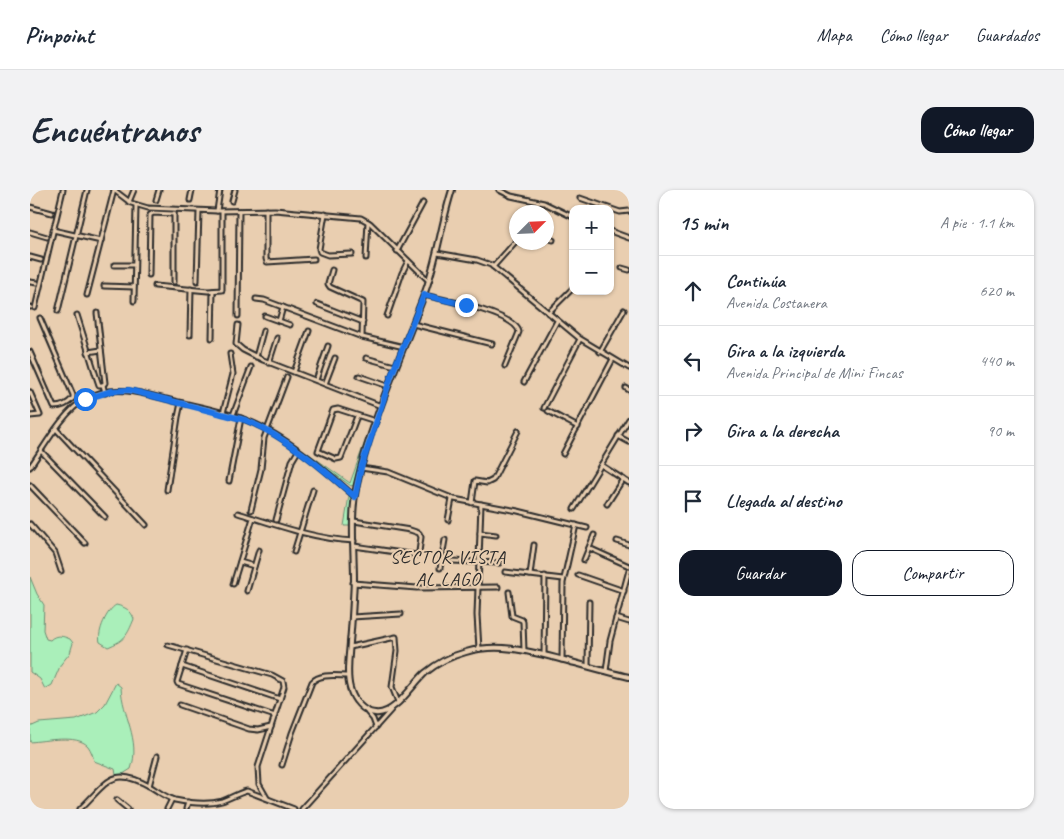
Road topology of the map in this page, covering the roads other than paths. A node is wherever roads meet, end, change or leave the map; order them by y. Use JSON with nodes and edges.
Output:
{"nodes":[{"id":1,"x":63,"y":190,"type":"edge"},
{"id":2,"x":87,"y":190,"type":"edge"},
{"id":3,"x":114,"y":190,"type":"edge"},
{"id":4,"x":134,"y":190,"type":"edge"},
{"id":5,"x":159,"y":190,"type":"edge"},
{"id":6,"x":192,"y":190,"type":"edge"},
{"id":7,"x":220,"y":190,"type":"edge"},
{"id":8,"x":235,"y":190,"type":"edge"},
{"id":9,"x":452,"y":190,"type":"edge"},
{"id":10,"x":498,"y":190,"type":"edge"},
{"id":11,"x":580,"y":198,"type":"dead end"},
{"id":12,"x":156,"y":200,"type":"dead end"},
{"id":13,"x":190,"y":200,"type":"dead end"},
{"id":14,"x":232,"y":201,"type":"dead end"},
{"id":15,"x":130,"y":202,"type":"junction"},
{"id":16,"x":423,"y":203,"type":"dead end"},
{"id":17,"x":136,"y":206,"type":"junction"},
{"id":18,"x":30,"y":207,"type":"edge"},
{"id":19,"x":266,"y":210,"type":"junction"},
{"id":20,"x":199,"y":211,"type":"junction"},
{"id":21,"x":217,"y":211,"type":"junction"},
{"id":22,"x":222,"y":211,"type":"junction"},
{"id":23,"x":239,"y":211,"type":"junction"},
{"id":24,"x":629,"y":211,"type":"edge"},
{"id":25,"x":174,"y":212,"type":"junction"},
{"id":26,"x":52,"y":213,"type":"dead end"},
{"id":27,"x":325,"y":214,"type":"junction"},
{"id":28,"x":569,"y":215,"type":"edge"},
{"id":29,"x":368,"y":222,"type":"junction"},
{"id":30,"x":53,"y":230,"type":"junction"},
{"id":31,"x":30,"y":232,"type":"edge"},
{"id":32,"x":614,"y":232,"type":"edge"},
{"id":33,"x":76,"y":236,"type":"junction"},
{"id":34,"x":47,"y":237,"type":"dead end"},
{"id":35,"x":629,"y":238,"type":"edge"},
{"id":36,"x":101,"y":241,"type":"junction"},
{"id":37,"x":509,"y":248,"type":"edge"},
{"id":38,"x":398,"y":251,"type":"junction"},
{"id":39,"x":352,"y":254,"type":"dead end"},
{"id":40,"x":437,"y":254,"type":"junction"},
{"id":41,"x":30,"y":257,"type":"edge"},
{"id":42,"x":366,"y":258,"type":"dead end"},
{"id":43,"x":314,"y":259,"type":"dead end"},
{"id":44,"x":41,"y":260,"type":"dead end"},
{"id":45,"x":408,"y":261,"type":"junction"},
{"id":46,"x":114,"y":265,"type":"dead end"},
{"id":47,"x":134,"y":265,"type":"junction"},
{"id":48,"x":493,"y":267,"type":"junction"},
{"id":49,"x":622,"y":268,"type":"dead end"},
{"id":50,"x":332,"y":270,"type":"dead end"},
{"id":51,"x":629,"y":270,"type":"edge"},
{"id":52,"x":149,"y":275,"type":"dead end"},
{"id":53,"x":197,"y":280,"type":"dead end"},
{"id":54,"x":429,"y":281,"type":"junction"},
{"id":55,"x":30,"y":282,"type":"edge"},
{"id":56,"x":174,"y":282,"type":"dead end"},
{"id":57,"x":37,"y":283,"type":"dead end"},
{"id":58,"x":104,"y":286,"type":"dead end"},
{"id":59,"x":155,"y":286,"type":"dead end"},
{"id":60,"x":134,"y":287,"type":"junction"},
{"id":61,"x":191,"y":289,"type":"junction"},
{"id":62,"x":213,"y":291,"type":"junction"},
{"id":63,"x":569,"y":292,"type":"edge"},
{"id":64,"x":87,"y":295,"type":"dead end"},
{"id":65,"x":424,"y":295,"type":"junction"},
{"id":66,"x":256,"y":299,"type":"dead end"},
{"id":67,"x":134,"y":301,"type":"dead end"},
{"id":68,"x":318,"y":304,"type":"dead end"},
{"id":69,"x":32,"y":307,"type":"edge"},
{"id":70,"x":283,"y":307,"type":"junction"},
{"id":71,"x":624,"y":310,"type":"dead end"},
{"id":72,"x":58,"y":311,"type":"dead end"},
{"id":73,"x":97,"y":313,"type":"dead end"},
{"id":74,"x":548,"y":313,"type":"junction"},
{"id":75,"x":77,"y":315,"type":"dead end"},
{"id":76,"x":238,"y":316,"type":"dead end"},
{"id":77,"x":265,"y":316,"type":"dead end"},
{"id":78,"x":388,"y":316,"type":"dead end"},
{"id":79,"x":40,"y":318,"type":"dead end"},
{"id":80,"x":279,"y":321,"type":"junction"},
{"id":81,"x":557,"y":321,"type":"junction"},
{"id":82,"x":363,"y":322,"type":"junction"},
{"id":83,"x":413,"y":324,"type":"junction"},
{"id":84,"x":238,"y":325,"type":"dead end"},
{"id":85,"x":290,"y":325,"type":"dead end"},
{"id":86,"x":309,"y":331,"type":"dead end"},
{"id":87,"x":263,"y":332,"type":"dead end"},
{"id":88,"x":190,"y":335,"type":"dead end"},
{"id":89,"x":362,"y":337,"type":"junction"},
{"id":90,"x":212,"y":338,"type":"dead end"},
{"id":91,"x":276,"y":338,"type":"dead end"},
{"id":92,"x":580,"y":339,"type":"junction"},
{"id":93,"x":492,"y":344,"type":"dead end"},
{"id":94,"x":328,"y":346,"type":"dead end"},
{"id":95,"x":404,"y":346,"type":"junction"},
{"id":96,"x":101,"y":350,"type":"junction"},
{"id":97,"x":30,"y":352,"type":"edge"},
{"id":98,"x":88,"y":352,"type":"junction"},
{"id":99,"x":600,"y":352,"type":"junction"},
{"id":100,"x":230,"y":354,"type":"dead end"},
{"id":101,"x":256,"y":357,"type":"junction"},
{"id":102,"x":335,"y":358,"type":"dead end"},
{"id":103,"x":366,"y":358,"type":"dead end"},
{"id":104,"x":614,"y":359,"type":"junction"},
{"id":105,"x":269,"y":363,"type":"junction"},
{"id":106,"x":395,"y":366,"type":"junction"},
{"id":107,"x":505,"y":366,"type":"dead end"},
{"id":108,"x":251,"y":367,"type":"dead end"},
{"id":109,"x":629,"y":368,"type":"edge"},
{"id":110,"x":294,"y":372,"type":"junction"},
{"id":111,"x":359,"y":376,"type":"dead end"},
{"id":112,"x":287,"y":377,"type":"dead end"},
{"id":113,"x":316,"y":380,"type":"junction"},
{"id":114,"x":524,"y":382,"type":"dead end"},
{"id":115,"x":325,"y":384,"type":"junction"},
{"id":116,"x":103,"y":385,"type":"junction"},
{"id":117,"x":388,"y":386,"type":"junction"},
{"id":118,"x":30,"y":392,"type":"edge"},
{"id":119,"x":105,"y":393,"type":"junction"},
{"id":120,"x":182,"y":403,"type":"junction"},
{"id":121,"x":65,"y":404,"type":"junction"},
{"id":122,"x":382,"y":406,"type":"junction"},
{"id":123,"x":544,"y":408,"type":"dead end"},
{"id":124,"x":72,"y":411,"type":"junction"},
{"id":125,"x":548,"y":411,"type":"dead end"},
{"id":126,"x":223,"y":413,"type":"junction"},
{"id":127,"x":30,"y":416,"type":"edge"},
{"id":128,"x":233,"y":416,"type":"junction"},
{"id":129,"x":358,"y":416,"type":"junction"},
{"id":130,"x":241,"y":418,"type":"junction"},
{"id":131,"x":629,"y":419,"type":"edge"},
{"id":132,"x":376,"y":422,"type":"junction"},
{"id":133,"x":578,"y":426,"type":"junction"},
{"id":134,"x":56,"y":429,"type":"junction"},
{"id":135,"x":518,"y":430,"type":"dead end"},
{"id":136,"x":267,"y":431,"type":"junction"},
{"id":137,"x":618,"y":436,"type":"junction"},
{"id":138,"x":629,"y":442,"type":"edge"},
{"id":139,"x":298,"y":450,"type":"junction"},
{"id":140,"x":41,"y":451,"type":"junction"},
{"id":141,"x":563,"y":454,"type":"dead end"},
{"id":142,"x":601,"y":465,"type":"junction"},
{"id":143,"x":30,"y":467,"type":"edge"},
{"id":144,"x":361,"y":468,"type":"junction"},
{"id":145,"x":623,"y":479,"type":"junction"},
{"id":146,"x":229,"y":480,"type":"dead end"},
{"id":147,"x":628,"y":481,"type":"edge"},
{"id":148,"x":30,"y":485,"type":"edge"},
{"id":149,"x":167,"y":490,"type":"dead end"},
{"id":150,"x":313,"y":490,"type":"dead end"},
{"id":151,"x":355,"y":497,"type":"junction"},
{"id":152,"x":452,"y":499,"type":"junction"},
{"id":153,"x":472,"y":503,"type":"junction"},
{"id":154,"x":481,"y":504,"type":"junction"},
{"id":155,"x":607,"y":504,"type":"dead end"},
{"id":156,"x":574,"y":509,"type":"dead end"},
{"id":157,"x":251,"y":510,"type":"dead end"},
{"id":158,"x":238,"y":513,"type":"dead end"},
{"id":159,"x":105,"y":517,"type":"dead end"},
{"id":160,"x":253,"y":518,"type":"junction"},
{"id":161,"x":276,"y":520,"type":"dead end"},
{"id":162,"x":448,"y":520,"type":"dead end"},
{"id":163,"x":354,"y":521,"type":"junction"},
{"id":164,"x":30,"y":524,"type":"edge"},
{"id":165,"x":146,"y":525,"type":"dead end"},
{"id":166,"x":576,"y":525,"type":"junction"},
{"id":167,"x":587,"y":528,"type":"dead end"},
{"id":168,"x":300,"y":532,"type":"junction"},
{"id":169,"x":480,"y":533,"type":"junction"},
{"id":170,"x":496,"y":535,"type":"dead end"},
{"id":171,"x":594,"y":535,"type":"dead end"},
{"id":172,"x":445,"y":540,"type":"dead end"},
{"id":173,"x":617,"y":541,"type":"dead end"},
{"id":174,"x":85,"y":543,"type":"dead end"},
{"id":175,"x":354,"y":543,"type":"junction"},
{"id":176,"x":534,"y":545,"type":"dead end"},
{"id":177,"x":629,"y":545,"type":"edge"},
{"id":178,"x":589,"y":548,"type":"junction"},
{"id":179,"x":259,"y":550,"type":"dead end"},
{"id":180,"x":294,"y":552,"type":"dead end"},
{"id":181,"x":584,"y":560,"type":"dead end"},
{"id":182,"x":452,"y":561,"type":"dead end"},
{"id":183,"x":240,"y":562,"type":"junction"},
{"id":184,"x":479,"y":562,"type":"junction"},
{"id":185,"x":499,"y":563,"type":"dead end"},
{"id":186,"x":254,"y":566,"type":"junction"},
{"id":187,"x":440,"y":568,"type":"dead end"},
{"id":188,"x":629,"y":568,"type":"edge"},
{"id":189,"x":61,"y":571,"type":"dead end"},
{"id":190,"x":505,"y":572,"type":"dead end"},
{"id":191,"x":530,"y":575,"type":"junction"},
{"id":192,"x":578,"y":575,"type":"dead end"},
{"id":193,"x":545,"y":576,"type":"junction"},
{"id":194,"x":564,"y":579,"type":"junction"},
{"id":195,"x":353,"y":583,"type":"junction"},
{"id":196,"x":233,"y":584,"type":"dead end"},
{"id":197,"x":478,"y":587,"type":"junction"},
{"id":198,"x":498,"y":588,"type":"dead end"},
{"id":199,"x":247,"y":591,"type":"dead end"},
{"id":200,"x":624,"y":591,"type":"junction"},
{"id":201,"x":509,"y":592,"type":"dead end"},
{"id":202,"x":589,"y":602,"type":"dead end"},
{"id":203,"x":401,"y":614,"type":"dead end"},
{"id":204,"x":352,"y":617,"type":"junction"},
{"id":205,"x":616,"y":618,"type":"junction"},
{"id":206,"x":629,"y":622,"type":"edge"},
{"id":207,"x":168,"y":644,"type":"dead end"},
{"id":208,"x":350,"y":647,"type":"junction"},
{"id":209,"x":479,"y":649,"type":"junction"},
{"id":210,"x":187,"y":650,"type":"junction"},
{"id":211,"x":524,"y":651,"type":"junction"},
{"id":212,"x":544,"y":655,"type":"junction"},
{"id":213,"x":562,"y":660,"type":"junction"},
{"id":214,"x":182,"y":666,"type":"junction"},
{"id":215,"x":588,"y":666,"type":"junction"},
{"id":216,"x":606,"y":671,"type":"junction"},
{"id":217,"x":349,"y":676,"type":"junction"},
{"id":218,"x":629,"y":677,"type":"edge"},
{"id":219,"x":280,"y":699,"type":"junction"},
{"id":220,"x":398,"y":702,"type":"junction"},
{"id":221,"x":180,"y":705,"type":"dead end"},
{"id":222,"x":391,"y":710,"type":"junction"},
{"id":223,"x":367,"y":711,"type":"junction"},
{"id":224,"x":275,"y":716,"type":"junction"},
{"id":225,"x":271,"y":726,"type":"junction"},
{"id":226,"x":376,"y":727,"type":"junction"},
{"id":227,"x":157,"y":756,"type":"dead end"},
{"id":228,"x":282,"y":765,"type":"dead end"},
{"id":229,"x":149,"y":786,"type":"junction"},
{"id":230,"x":267,"y":798,"type":"junction"},
{"id":231,"x":172,"y":799,"type":"junction"},
{"id":232,"x":117,"y":800,"type":"dead end"},
{"id":233,"x":188,"y":802,"type":"junction"},
{"id":234,"x":80,"y":809,"type":"edge"},
{"id":235,"x":128,"y":809,"type":"edge"},
{"id":236,"x":167,"y":809,"type":"edge"},
{"id":237,"x":186,"y":809,"type":"edge"},
{"id":238,"x":294,"y":809,"type":"edge"},
{"id":239,"x":302,"y":809,"type":"edge"}],
"edges":[{"from":1,"to":30,"type":"street"},
{"from":2,"to":33,"type":"street"},
{"from":3,"to":15,"type":"street"},
{"from":3,"to":36,"type":"street"},
{"from":4,"to":15,"type":"street"},
{"from":5,"to":12,"type":"street"},
{"from":6,"to":13,"type":"street"},
{"from":7,"to":21,"type":"street"},
{"from":8,"to":14,"type":"street"},
{"from":9,"to":40,"type":"street"},
{"from":10,"to":28,"type":"street"},
{"from":11,"to":24,"type":"street"},
{"from":15,"to":17,"type":"street"},
{"from":16,"to":38,"type":"street"},
{"from":17,"to":25,"type":"street"},
{"from":17,"to":47,"type":"street"},
{"from":18,"to":26,"type":"street"},
{"from":19,"to":23,"type":"street"},
{"from":19,"to":27,"type":"street"},
{"from":19,"to":43,"type":"street"},
{"from":20,"to":21,"type":"street"},
{"from":20,"to":25,"type":"street"},
{"from":20,"to":53,"type":"street"},
{"from":21,"to":22,"type":"street"},
{"from":22,"to":23,"type":"street"},
{"from":22,"to":62,"type":"street"},
{"from":23,"to":76,"type":"street"},
{"from":25,"to":52,"type":"street"},
{"from":25,"to":56,"type":"street"},
{"from":27,"to":29,"type":"street"},
{"from":27,"to":39,"type":"street"},
{"from":29,"to":38,"type":"street"},
{"from":29,"to":42,"type":"street"},
{"from":30,"to":33,"type":"street"},
{"from":30,"to":69,"type":"street"},
{"from":31,"to":34,"type":"street"},
{"from":32,"to":35,"type":"street"},
{"from":33,"to":36,"type":"street"},
{"from":33,"to":72,"type":"street"},
{"from":36,"to":64,"type":"street"},
{"from":37,"to":48,"type":"street"},
{"from":38,"to":45,"type":"street"},
{"from":40,"to":48,"type":"street"},
{"from":40,"to":54,"type":"street"},
{"from":41,"to":44,"type":"street"},
{"from":45,"to":54,"type":"street"},
{"from":45,"to":78,"type":"street"},
{"from":46,"to":47,"type":"street"},
{"from":47,"to":60,"type":"street"},
{"from":48,"to":74,"type":"street"},
{"from":49,"to":51,"type":"street"},
{"from":50,"to":82,"type":"street"},
{"from":54,"to":65,"type":"street"},
{"from":55,"to":57,"type":"street"},
{"from":58,"to":60,"type":"street"},
{"from":59,"to":61,"type":"street"},
{"from":60,"to":67,"type":"street"},
{"from":61,"to":62,"type":"street"},
{"from":61,"to":88,"type":"street"},
{"from":62,"to":90,"type":"street"},
{"from":63,"to":74,"type":"street"},
{"from":65,"to":83,"type":"street"},
{"from":65,"to":107,"type":"street"},
{"from":66,"to":70,"type":"street"},
{"from":68,"to":82,"type":"street"},
{"from":70,"to":80,"type":"street"},
{"from":70,"to":89,"type":"street"},
{"from":71,"to":99,"type":"street"},
{"from":73,"to":96,"type":"street"},
{"from":74,"to":81,"type":"street"},
{"from":75,"to":98,"type":"street"},
{"from":77,"to":80,"type":"street"},
{"from":79,"to":121,"type":"street"},
{"from":80,"to":85,"type":"street"},
{"from":81,"to":92,"type":"street"},
{"from":81,"to":114,"type":"street"},
{"from":82,"to":89,"type":"street"},
{"from":83,"to":93,"type":"street"},
{"from":83,"to":95,"type":"street"},
{"from":84,"to":101,"type":"street"},
{"from":86,"to":110,"type":"street"},
{"from":87,"to":101,"type":"street"},
{"from":89,"to":95,"type":"street"},
{"from":91,"to":105,"type":"street"},
{"from":92,"to":99,"type":"street"},
{"from":92,"to":123,"type":"street"},
{"from":94,"to":113,"type":"street"},
{"from":95,"to":106,"type":"street"},
{"from":96,"to":98,"type":"street"},
{"from":96,"to":116,"type":"street"},
{"from":97,"to":121,"type":"street"},
{"from":98,"to":116,"type":"street"},
{"from":99,"to":104,"type":"street"},
{"from":100,"to":126,"type":"street"},
{"from":101,"to":105,"type":"street"},
{"from":102,"to":115,"type":"street"},
{"from":103,"to":106,"type":"street"},
{"from":104,"to":109,"type":"street"},
{"from":104,"to":133,"type":"street"},
{"from":105,"to":110,"type":"street"},
{"from":106,"to":117,"type":"street"},
{"from":108,"to":128,"type":"street"},
{"from":110,"to":113,"type":"street"},
{"from":111,"to":117,"type":"street"},
{"from":112,"to":136,"type":"street"},
{"from":113,"to":115,"type":"street"},
{"from":115,"to":122,"type":"street"},
{"from":116,"to":119,"type":"street"},
{"from":117,"to":122,"type":"street"},
{"from":118,"to":127,"type":"street"},
{"from":119,"to":120,"type":"street"},
{"from":119,"to":124,"type":"street"},
{"from":120,"to":126,"type":"street"},
{"from":120,"to":149,"type":"street"},
{"from":121,"to":124,"type":"street"},
{"from":122,"to":132,"type":"street"},
{"from":124,"to":134,"type":"street"},
{"from":125,"to":133,"type":"street"},
{"from":126,"to":128,"type":"street"},
{"from":128,"to":130,"type":"street"},
{"from":129,"to":129,"type":"street"},
{"from":129,"to":132,"type":"street"},
{"from":130,"to":136,"type":"street"},
{"from":130,"to":146,"type":"street"},
{"from":131,"to":137,"type":"street"},
{"from":132,"to":144,"type":"street"},
{"from":133,"to":141,"type":"street"},
{"from":134,"to":140,"type":"street"},
{"from":134,"to":165,"type":"street"},
{"from":135,"to":153,"type":"street"},
{"from":136,"to":139,"type":"street"},
{"from":136,"to":157,"type":"street"},
{"from":137,"to":138,"type":"street"},
{"from":137,"to":142,"type":"street"},
{"from":139,"to":151,"type":"street"},
{"from":139,"to":161,"type":"street"},
{"from":140,"to":143,"type":"street"},
{"from":140,"to":159,"type":"street"},
{"from":142,"to":145,"type":"street"},
{"from":142,"to":156,"type":"street"},
{"from":144,"to":151,"type":"street"},
{"from":144,"to":152,"type":"street"},
{"from":145,"to":147,"type":"street"},
{"from":145,"to":155,"type":"street"},
{"from":148,"to":174,"type":"street"},
{"from":150,"to":168,"type":"street"},
{"from":151,"to":163,"type":"street"},
{"from":152,"to":153,"type":"street"},
{"from":152,"to":162,"type":"street"},
{"from":153,"to":154,"type":"street"},
{"from":154,"to":166,"type":"street"},
{"from":154,"to":169,"type":"street"},
{"from":158,"to":160,"type":"street"},
{"from":160,"to":168,"type":"street"},
{"from":160,"to":183,"type":"street"},
{"from":163,"to":175,"type":"street"},
{"from":163,"to":175,"type":"street"},
{"from":164,"to":189,"type":"street"},
{"from":166,"to":167,"type":"street"},
{"from":166,"to":194,"type":"street"},
{"from":168,"to":175,"type":"street"},
{"from":168,"to":180,"type":"street"},
{"from":169,"to":170,"type":"street"},
{"from":169,"to":184,"type":"street"},
{"from":171,"to":178,"type":"street"},
{"from":172,"to":187,"type":"street"},
{"from":173,"to":177,"type":"street"},
{"from":175,"to":195,"type":"street"},
{"from":176,"to":191,"type":"street"},
{"from":178,"to":181,"type":"street"},
{"from":178,"to":188,"type":"street"},
{"from":179,"to":186,"type":"street"},
{"from":182,"to":184,"type":"street"},
{"from":183,"to":186,"type":"street"},
{"from":183,"to":196,"type":"street"},
{"from":184,"to":185,"type":"street"},
{"from":184,"to":197,"type":"street"},
{"from":186,"to":199,"type":"street"},
{"from":188,"to":200,"type":"street"},
{"from":190,"to":191,"type":"street"},
{"from":191,"to":193,"type":"street"},
{"from":192,"to":200,"type":"street"},
{"from":193,"to":194,"type":"street"},
{"from":193,"to":212,"type":"street"},
{"from":194,"to":213,"type":"street"},
{"from":195,"to":197,"type":"street"},
{"from":195,"to":204,"type":"street"},
{"from":197,"to":198,"type":"street"},
{"from":197,"to":209,"type":"street"},
{"from":200,"to":205,"type":"street"},
{"from":201,"to":211,"type":"street"},
{"from":202,"to":215,"type":"street"},
{"from":203,"to":204,"type":"street"},
{"from":204,"to":208,"type":"street"},
{"from":205,"to":206,"type":"street"},
{"from":205,"to":216,"type":"street"},
{"from":207,"to":210,"type":"street"},
{"from":208,"to":217,"type":"street"},
{"from":208,"to":220,"type":"street"},
{"from":209,"to":211,"type":"street"},
{"from":209,"to":220,"type":"street"},
{"from":210,"to":214,"type":"street"},
{"from":210,"to":219,"type":"street"},
{"from":211,"to":212,"type":"street"},
{"from":212,"to":213,"type":"street"},
{"from":213,"to":215,"type":"street"},
{"from":214,"to":219,"type":"street"},
{"from":214,"to":224,"type":"street"},
{"from":215,"to":216,"type":"street"},
{"from":216,"to":218,"type":"street"},
{"from":217,"to":223,"type":"street"},
{"from":217,"to":228,"type":"street"},
{"from":219,"to":224,"type":"street"},
{"from":220,"to":222,"type":"street"},
{"from":221,"to":225,"type":"street"},
{"from":222,"to":223,"type":"street"},
{"from":222,"to":226,"type":"street"},
{"from":223,"to":226,"type":"street"},
{"from":224,"to":225,"type":"street"},
{"from":225,"to":230,"type":"street"},
{"from":226,"to":239,"type":"street"},
{"from":227,"to":229,"type":"street"},
{"from":229,"to":231,"type":"street"},
{"from":229,"to":234,"type":"street"},
{"from":230,"to":233,"type":"street"},
{"from":230,"to":238,"type":"street"},
{"from":231,"to":233,"type":"street"},
{"from":231,"to":236,"type":"street"},
{"from":232,"to":235,"type":"street"},
{"from":233,"to":237,"type":"street"}]}
